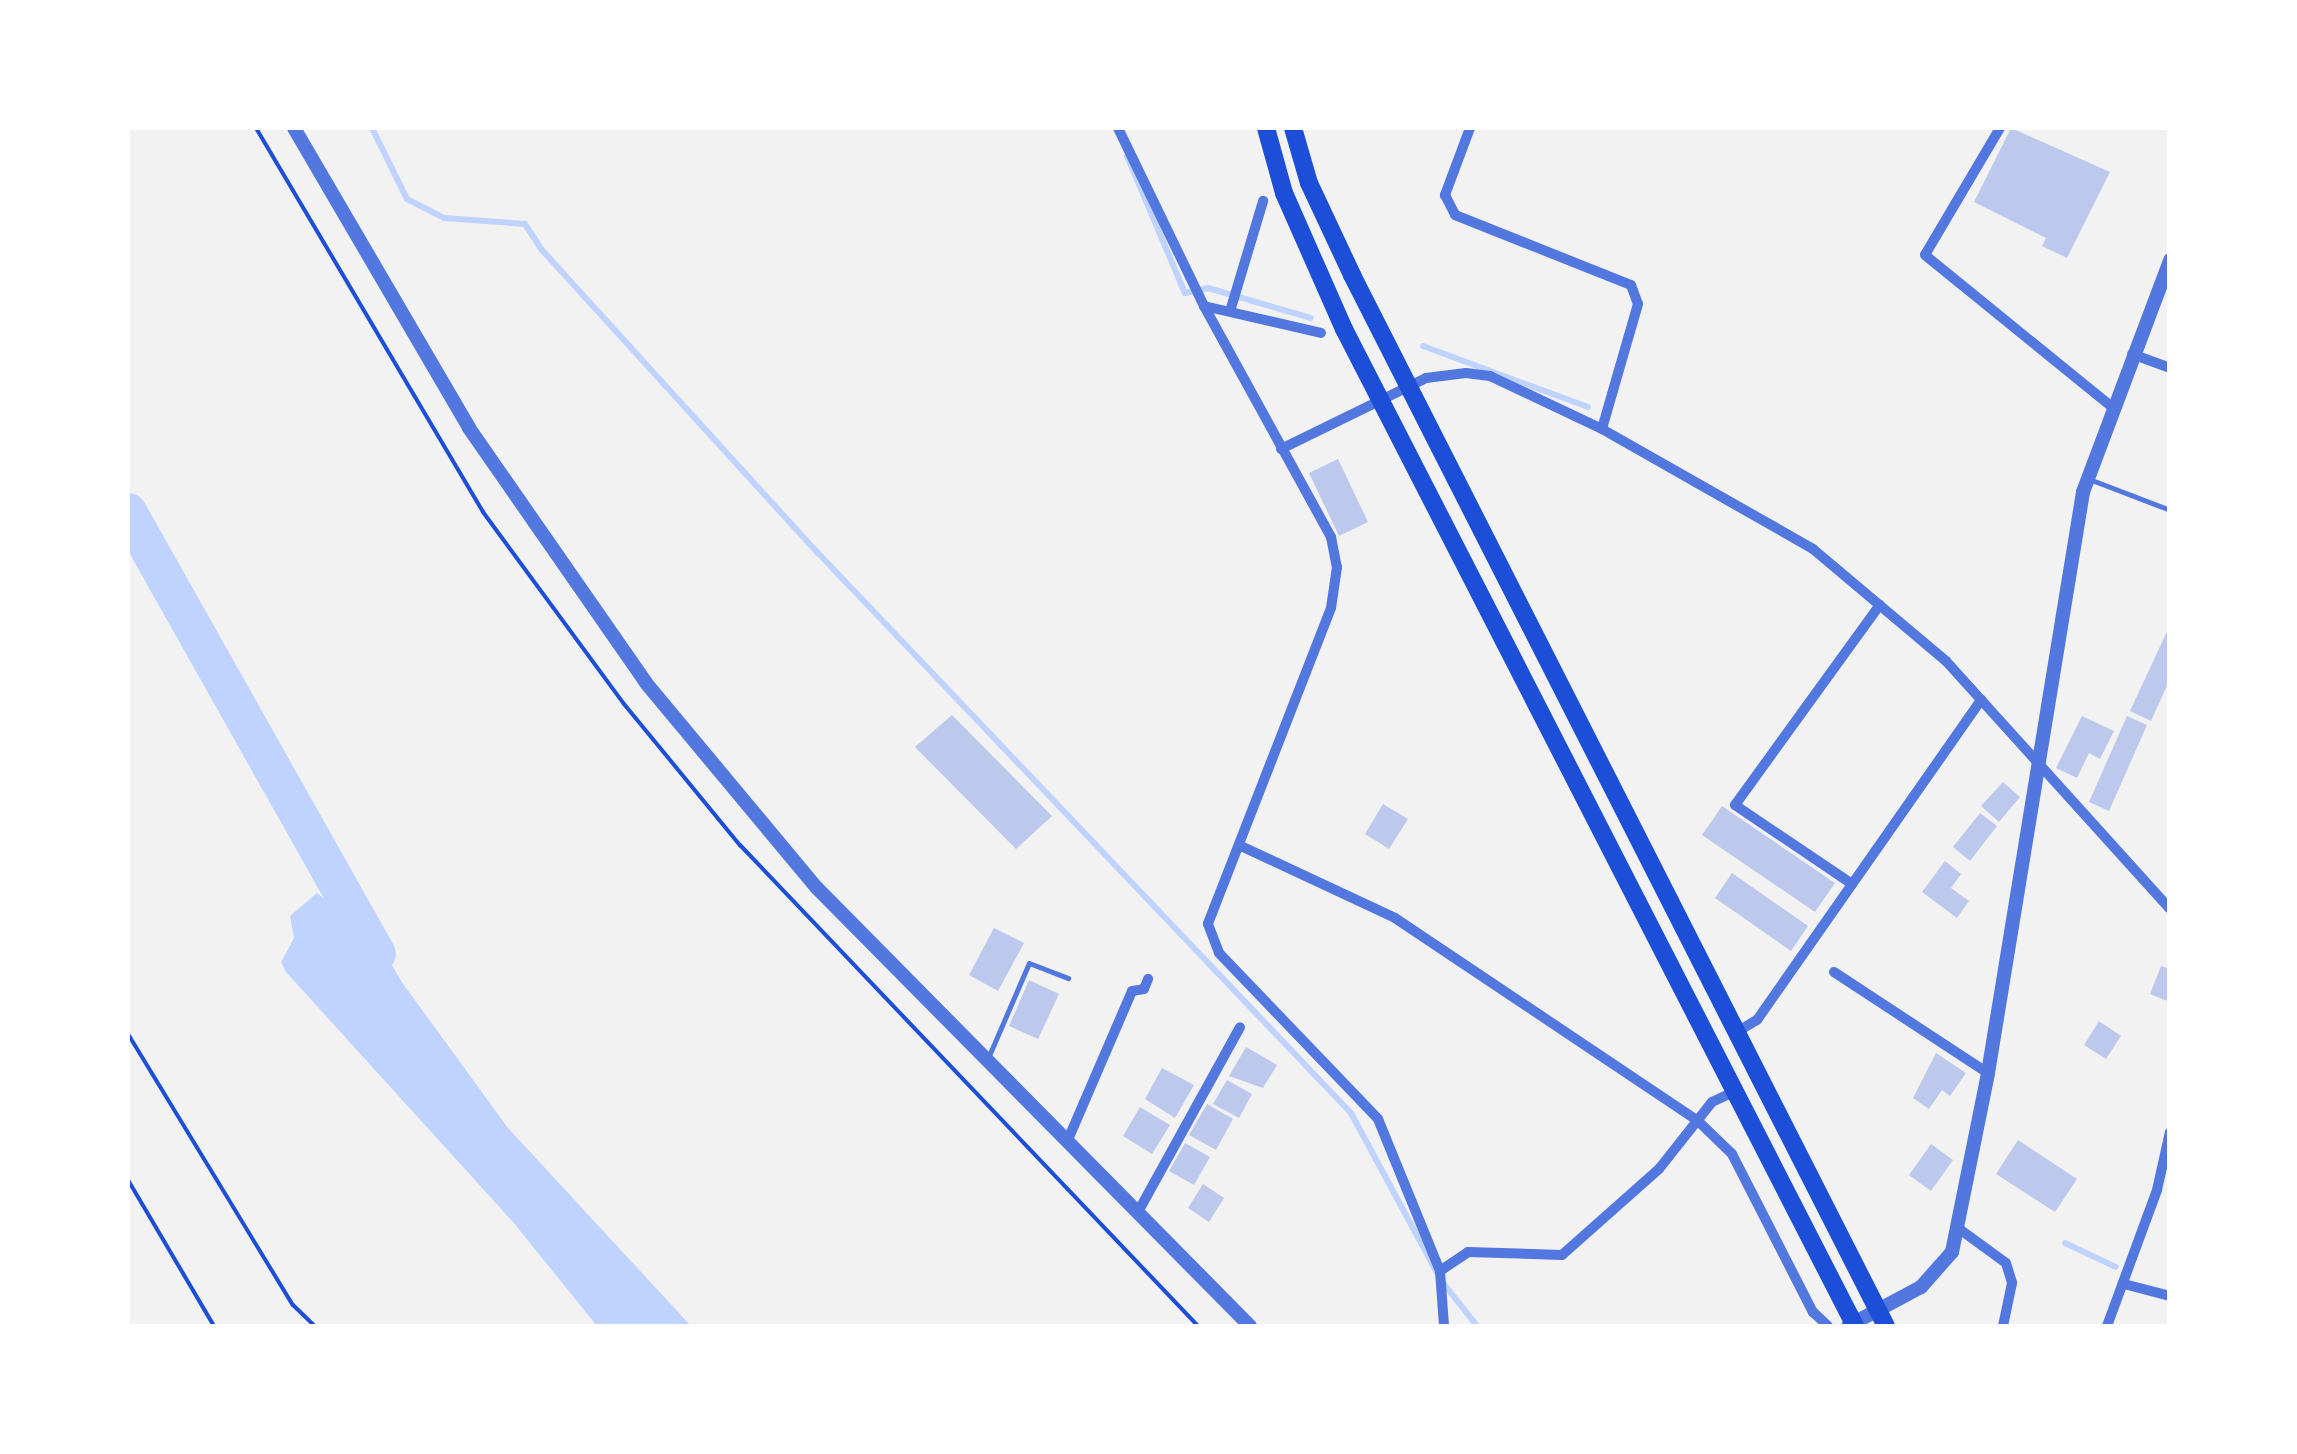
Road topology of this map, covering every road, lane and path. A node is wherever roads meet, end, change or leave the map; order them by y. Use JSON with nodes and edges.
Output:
{"nodes":[{"id":1,"x":294,"y":128,"type":"edge"},
{"id":2,"x":1118,"y":128,"type":"edge"},
{"id":3,"x":1266,"y":128,"type":"edge"},
{"id":4,"x":1293,"y":128,"type":"edge"},
{"id":5,"x":1470,"y":128,"type":"edge"},
{"id":6,"x":2000,"y":128,"type":"edge"},
{"id":7,"x":1263,"y":201,"type":"dead end"},
{"id":8,"x":2170,"y":260,"type":"edge"},
{"id":9,"x":1233,"y":300,"type":"junction"},
{"id":10,"x":1204,"y":306,"type":"junction"},
{"id":11,"x":1322,"y":333,"type":"dead end"},
{"id":12,"x":2132,"y":353,"type":"junction"},
{"id":13,"x":2170,"y":368,"type":"edge"},
{"id":14,"x":1410,"y":385,"type":"junction"},
{"id":15,"x":1380,"y":398,"type":"junction"},
{"id":16,"x":2111,"y":406,"type":"junction"},
{"id":17,"x":1602,"y":429,"type":"junction"},
{"id":18,"x":1282,"y":449,"type":"junction"},
{"id":19,"x":2086,"y":478,"type":"junction"},
{"id":20,"x":2170,"y":510,"type":"edge"},
{"id":21,"x":1880,"y":605,"type":"junction"},
{"id":22,"x":1980,"y":700,"type":"junction"},
{"id":23,"x":2039,"y":770,"type":"junction"},
{"id":24,"x":1243,"y":847,"type":"junction"},
{"id":25,"x":1852,"y":884,"type":"junction"},
{"id":26,"x":2170,"y":908,"type":"edge"},
{"id":27,"x":1834,"y":972,"type":"dead end"},
{"id":28,"x":1068,"y":978,"type":"dead end"},
{"id":29,"x":1148,"y":979,"type":"dead end"},
{"id":30,"x":1240,"y":1027,"type":"dead end"},
{"id":31,"x":128,"y":1034,"type":"edge"},
{"id":32,"x":1734,"y":1034,"type":"junction"},
{"id":33,"x":987,"y":1061,"type":"junction"},
{"id":34,"x":1988,"y":1073,"type":"junction"},
{"id":35,"x":1733,"y":1092,"type":"junction"},
{"id":36,"x":1698,"y":1120,"type":"junction"},
{"id":37,"x":2170,"y":1132,"type":"edge"},
{"id":38,"x":1067,"y":1142,"type":"junction"},
{"id":39,"x":128,"y":1180,"type":"edge"},
{"id":40,"x":1138,"y":1212,"type":"junction"},
{"id":41,"x":1958,"y":1228,"type":"junction"},
{"id":42,"x":1440,"y":1270,"type":"junction"},
{"id":43,"x":2124,"y":1284,"type":"junction"},
{"id":44,"x":2170,"y":1296,"type":"edge"},
{"id":45,"x":1882,"y":1318,"type":"edge"},
{"id":46,"x":1852,"y":1325,"type":"edge"},
{"id":47,"x":214,"y":1326,"type":"edge"},
{"id":48,"x":315,"y":1326,"type":"edge"},
{"id":49,"x":1250,"y":1326,"type":"edge"},
{"id":50,"x":1444,"y":1326,"type":"edge"},
{"id":51,"x":1828,"y":1326,"type":"edge"},
{"id":52,"x":2002,"y":1326,"type":"edge"},
{"id":53,"x":2107,"y":1326,"type":"edge"}],
"edges":[{"from":1,"to":33,"type":"street"},
{"from":2,"to":10,"type":"street"},
{"from":3,"to":15,"type":"main road"},
{"from":4,"to":14,"type":"main road"},
{"from":5,"to":17,"type":"street"},
{"from":6,"to":16,"type":"street"},
{"from":7,"to":9,"type":"street"},
{"from":8,"to":12,"type":"street"},
{"from":9,"to":10,"type":"street"},
{"from":9,"to":11,"type":"street"},
{"from":10,"to":18,"type":"street"},
{"from":12,"to":13,"type":"street"},
{"from":12,"to":16,"type":"street"},
{"from":14,"to":15,"type":"street"},
{"from":14,"to":17,"type":"street"},
{"from":14,"to":32,"type":"main road"},
{"from":15,"to":18,"type":"street"},
{"from":15,"to":35,"type":"main road"},
{"from":16,"to":19,"type":"street"},
{"from":17,"to":21,"type":"street"},
{"from":18,"to":24,"type":"street"},
{"from":19,"to":20,"type":"lane"},
{"from":19,"to":23,"type":"street"},
{"from":21,"to":22,"type":"street"},
{"from":21,"to":25,"type":"street"},
{"from":22,"to":23,"type":"street"},
{"from":22,"to":25,"type":"street"},
{"from":23,"to":26,"type":"street"},
{"from":23,"to":34,"type":"street"},
{"from":24,"to":36,"type":"street"},
{"from":24,"to":42,"type":"street"},
{"from":25,"to":32,"type":"street"},
{"from":27,"to":34,"type":"street"},
{"from":28,"to":33,"type":"lane"},
{"from":29,"to":38,"type":"street"},
{"from":30,"to":40,"type":"street"},
{"from":31,"to":48,"type":"path"},
{"from":32,"to":45,"type":"main road"},
{"from":33,"to":38,"type":"street"},
{"from":34,"to":41,"type":"street"},
{"from":35,"to":36,"type":"street"},
{"from":35,"to":46,"type":"main road"},
{"from":36,"to":42,"type":"street"},
{"from":36,"to":51,"type":"street"},
{"from":37,"to":43,"type":"street"},
{"from":38,"to":40,"type":"street"},
{"from":39,"to":47,"type":"path"},
{"from":40,"to":49,"type":"street"},
{"from":41,"to":45,"type":"street"},
{"from":41,"to":52,"type":"street"},
{"from":42,"to":50,"type":"street"},
{"from":43,"to":44,"type":"street"},
{"from":43,"to":53,"type":"street"},
{"from":45,"to":46,"type":"street"}]}
